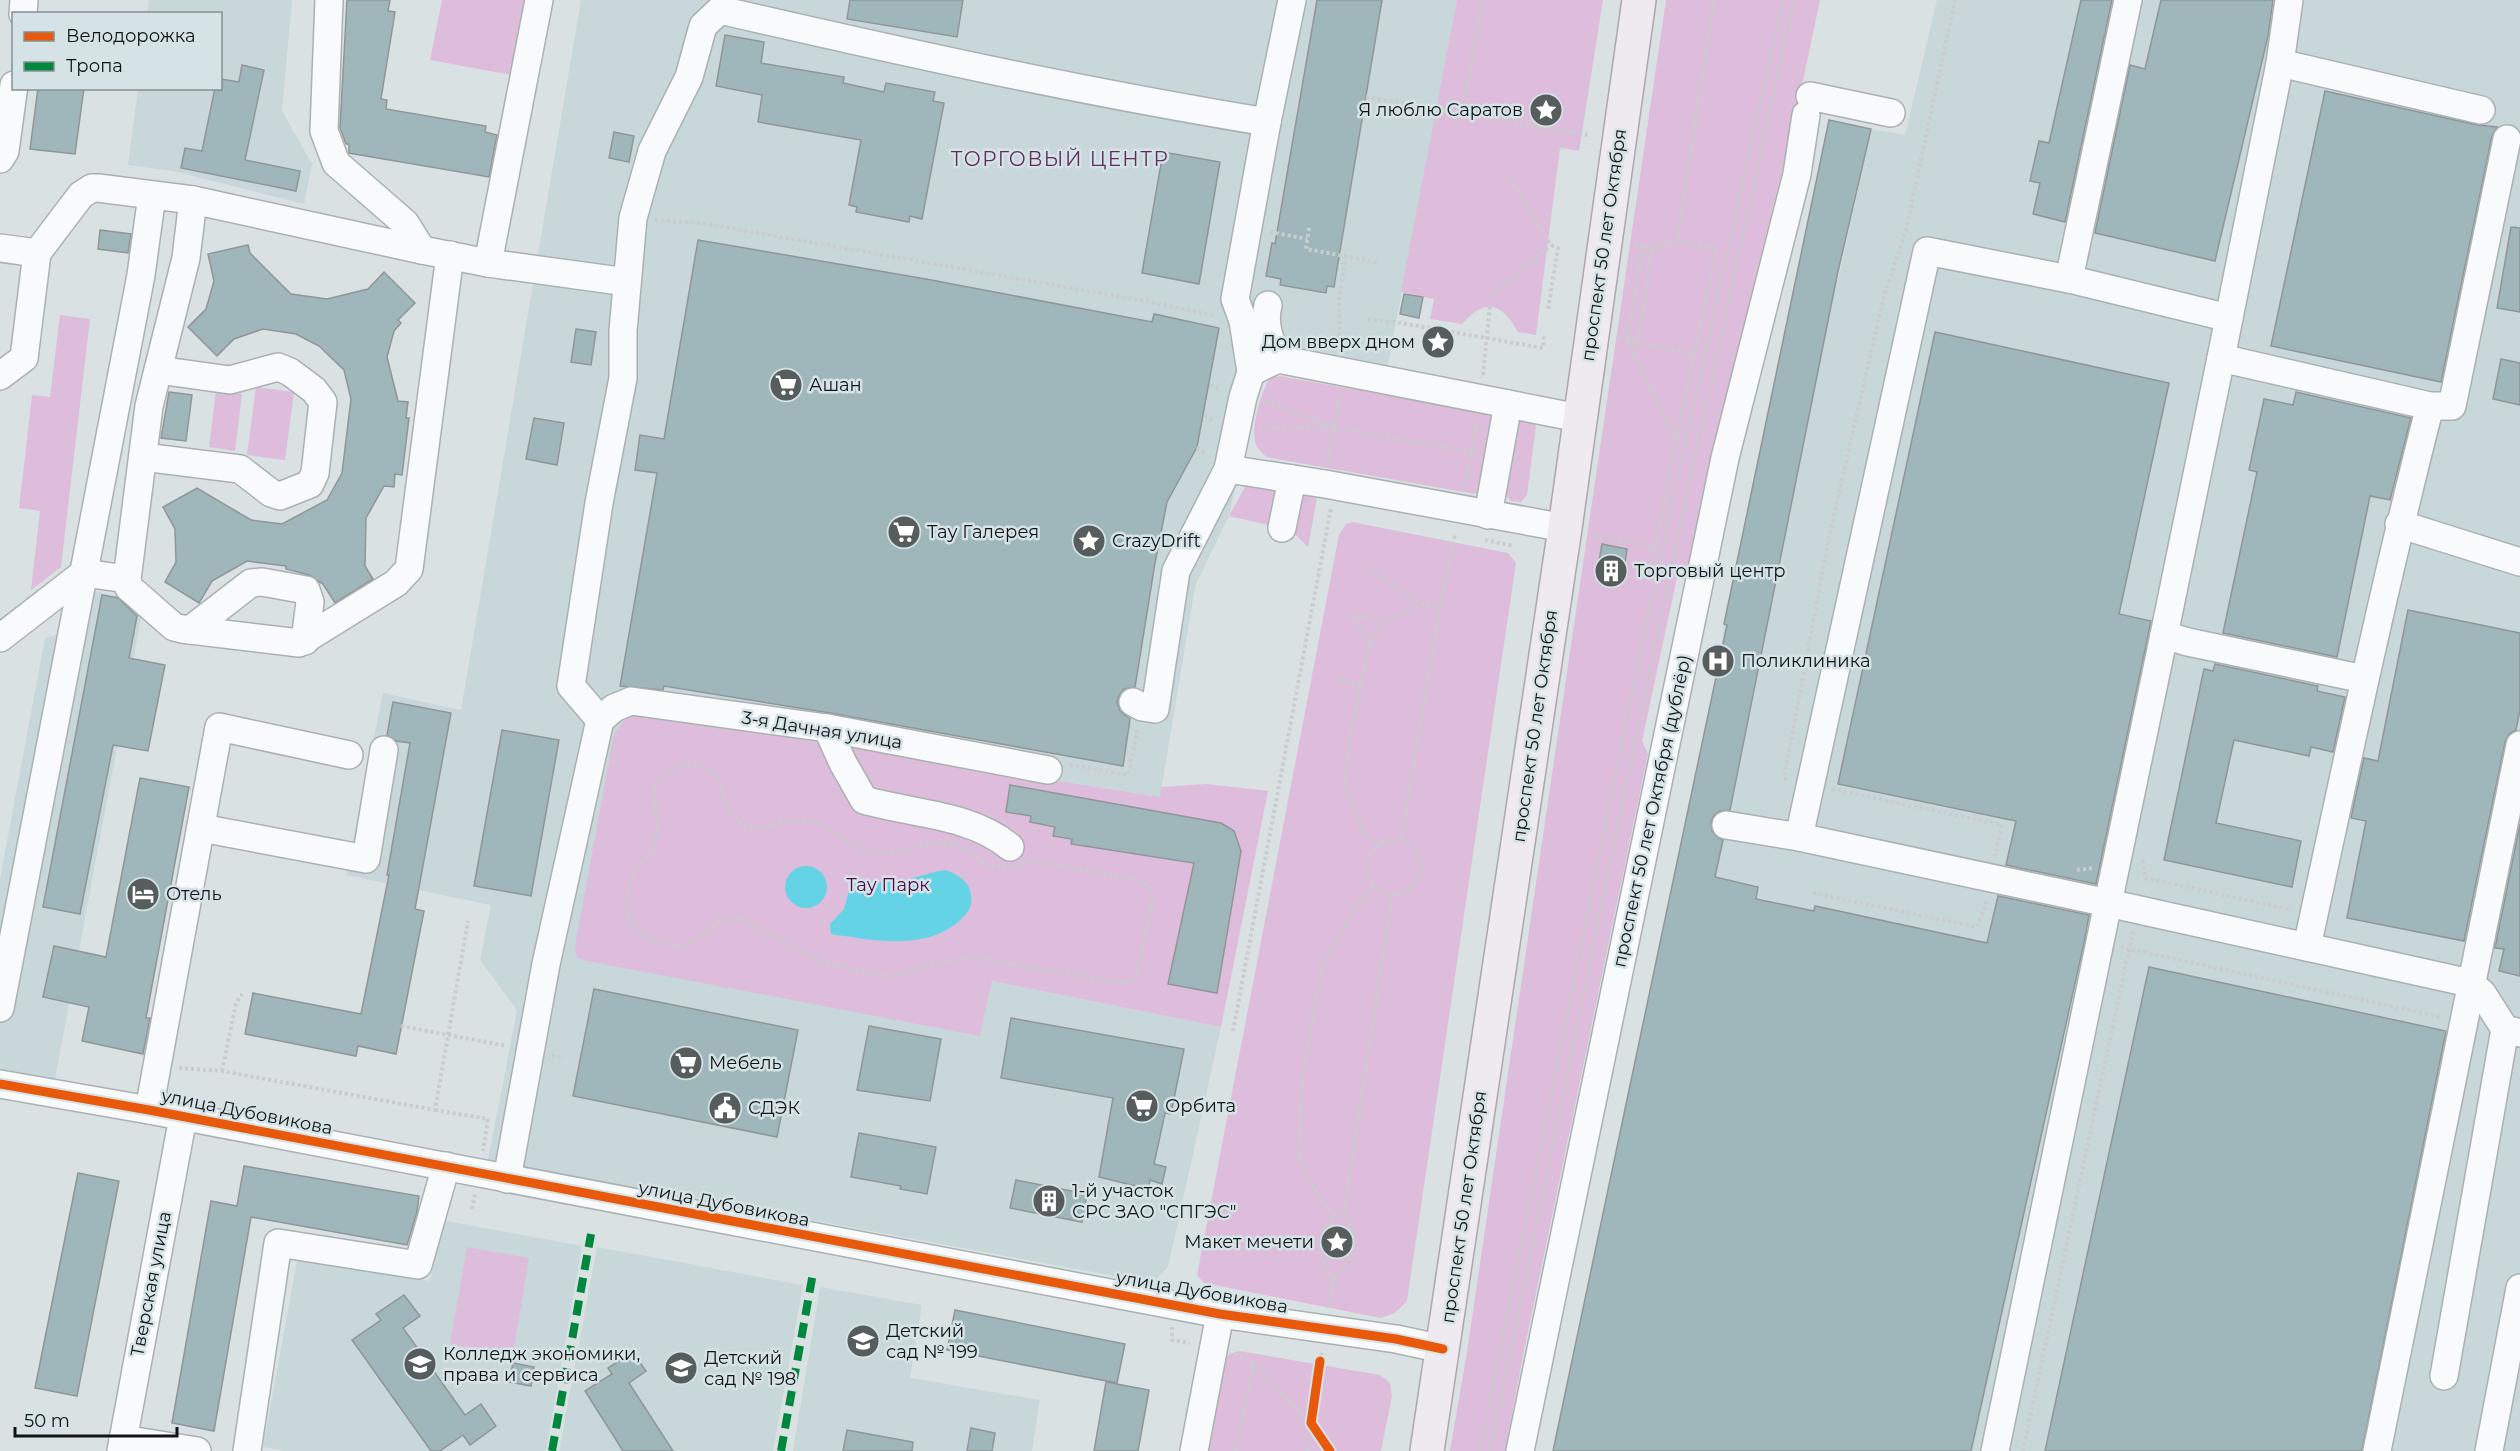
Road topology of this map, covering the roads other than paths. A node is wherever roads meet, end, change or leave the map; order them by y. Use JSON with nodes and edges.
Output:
{"nodes":[{"id":1,"x":328,"y":0,"type":"edge"},
{"id":2,"x":540,"y":0,"type":"edge"},
{"id":3,"x":1292,"y":0,"type":"edge"},
{"id":4,"x":1639,"y":0,"type":"edge"},
{"id":5,"x":2128,"y":0,"type":"edge"},
{"id":6,"x":2289,"y":0,"type":"edge"},
{"id":7,"x":721,"y":5,"type":"edge"},
{"id":8,"x":2280,"y":63,"type":"junction"},
{"id":9,"x":13,"y":90,"type":"edge"},
{"id":10,"x":2481,"y":110,"type":"dead end"},
{"id":11,"x":1891,"y":113,"type":"dead end"},
{"id":12,"x":1267,"y":122,"type":"junction"},
{"id":13,"x":2507,"y":139,"type":"dead end"},
{"id":14,"x":0,"y":159,"type":"edge"},
{"id":15,"x":152,"y":195,"type":"junction"},
{"id":16,"x":193,"y":200,"type":"junction"},
{"id":17,"x":0,"y":248,"type":"edge"},
{"id":18,"x":422,"y":250,"type":"junction"},
{"id":19,"x":37,"y":253,"type":"junction"},
{"id":20,"x":450,"y":255,"type":"junction"},
{"id":21,"x":488,"y":263,"type":"junction"},
{"id":22,"x":2069,"y":279,"type":"junction"},
{"id":23,"x":627,"y":282,"type":"junction"},
{"id":24,"x":1268,"y":305,"type":"dead end"},
{"id":25,"x":2229,"y":318,"type":"junction"},
{"id":26,"x":2221,"y":358,"type":"junction"},
{"id":27,"x":1278,"y":359,"type":"junction"},
{"id":28,"x":158,"y":370,"type":"junction"},
{"id":29,"x":1251,"y":372,"type":"junction"},
{"id":30,"x":0,"y":376,"type":"edge"},
{"id":31,"x":1508,"y":404,"type":"junction"},
{"id":32,"x":2430,"y":406,"type":"junction"},
{"id":33,"x":1579,"y":418,"type":"junction"},
{"id":34,"x":143,"y":457,"type":"junction"},
{"id":35,"x":1218,"y":462,"type":"junction"},
{"id":36,"x":1292,"y":479,"type":"junction"},
{"id":37,"x":1488,"y":515,"type":"junction"},
{"id":38,"x":2400,"y":524,"type":"junction"},
{"id":39,"x":1282,"y":528,"type":"dead end"},
{"id":40,"x":1580,"y":532,"type":"junction"},
{"id":41,"x":2520,"y":562,"type":"edge"},
{"id":42,"x":84,"y":573,"type":"junction"},
{"id":43,"x":127,"y":579,"type":"junction"},
{"id":44,"x":190,"y":630,"type":"junction"},
{"id":45,"x":2164,"y":635,"type":"junction"},
{"id":46,"x":0,"y":638,"type":"edge"},
{"id":47,"x":305,"y":641,"type":"junction"},
{"id":48,"x":2364,"y":679,"type":"junction"},
{"id":49,"x":1144,"y":705,"type":"dead end"},
{"id":50,"x":600,"y":720,"type":"junction"},
{"id":51,"x":827,"y":728,"type":"junction"},
{"id":52,"x":2520,"y":745,"type":"edge"},
{"id":53,"x":384,"y":750,"type":"dead end"},
{"id":54,"x":349,"y":754,"type":"dead end"},
{"id":55,"x":1048,"y":770,"type":"dead end"},
{"id":56,"x":1726,"y":825,"type":"dead end"},
{"id":57,"x":201,"y":828,"type":"junction"},
{"id":58,"x":1799,"y":837,"type":"junction"},
{"id":59,"x":1010,"y":847,"type":"dead end"},
{"id":60,"x":2108,"y":903,"type":"junction"},
{"id":61,"x":2307,"y":947,"type":"junction"},
{"id":62,"x":2470,"y":983,"type":"junction"},
{"id":63,"x":0,"y":1008,"type":"edge"},
{"id":64,"x":2512,"y":1031,"type":"edge"},
{"id":65,"x":0,"y":1084,"type":"edge"},
{"id":66,"x":150,"y":1110,"type":"junction"},
{"id":67,"x":183,"y":1117,"type":"junction"},
{"id":68,"x":446,"y":1166,"type":"junction"},
{"id":69,"x":507,"y":1179,"type":"junction"},
{"id":70,"x":2520,"y":1288,"type":"edge"},
{"id":71,"x":1220,"y":1314,"type":"junction"},
{"id":72,"x":1443,"y":1349,"type":"junction"},
{"id":73,"x":2444,"y":1376,"type":"dead end"},
{"id":74,"x":122,"y":1445,"type":"edge"},
{"id":75,"x":197,"y":1451,"type":"edge"},
{"id":76,"x":247,"y":1451,"type":"edge"},
{"id":77,"x":1194,"y":1451,"type":"edge"},
{"id":78,"x":1427,"y":1451,"type":"edge"},
{"id":79,"x":1520,"y":1451,"type":"edge"},
{"id":80,"x":1995,"y":1451,"type":"edge"},
{"id":81,"x":2377,"y":1451,"type":"edge"},
{"id":82,"x":2489,"y":1451,"type":"edge"}],
"edges":[{"from":1,"to":18,"type":"street"},
{"from":2,"to":21,"type":"street"},
{"from":3,"to":12,"type":"street"},
{"from":4,"to":33,"type":"main road","name":"проспект 50 лет Октября"},
{"from":5,"to":22,"type":"street"},
{"from":6,"to":8,"type":"street"},
{"from":7,"to":12,"type":"street"},
{"from":7,"to":23,"type":"street"},
{"from":8,"to":10,"type":"street"},
{"from":8,"to":25,"type":"street"},
{"from":9,"to":14,"type":"street"},
{"from":11,"to":79,"type":"street","name":"проспект 50 лет Октября (дублёр)"},
{"from":12,"to":29,"type":"street"},
{"from":13,"to":32,"type":"street"},
{"from":15,"to":16,"type":"street"},
{"from":15,"to":19,"type":"street"},
{"from":15,"to":42,"type":"street"},
{"from":16,"to":18,"type":"street"},
{"from":16,"to":28,"type":"street"},
{"from":17,"to":19,"type":"street"},
{"from":18,"to":20,"type":"street"},
{"from":19,"to":30,"type":"street"},
{"from":20,"to":21,"type":"street"},
{"from":20,"to":47,"type":"street"},
{"from":21,"to":23,"type":"street"},
{"from":22,"to":25,"type":"street"},
{"from":22,"to":58,"type":"street"},
{"from":23,"to":50,"type":"street"},
{"from":24,"to":27,"type":"street"},
{"from":25,"to":26,"type":"street"},
{"from":26,"to":32,"type":"street"},
{"from":26,"to":45,"type":"street"},
{"from":27,"to":29,"type":"street"},
{"from":27,"to":31,"type":"street"},
{"from":28,"to":34,"type":"street"},
{"from":28,"to":34,"type":"street"},
{"from":29,"to":35,"type":"street"},
{"from":31,"to":33,"type":"street"},
{"from":31,"to":37,"type":"street"},
{"from":32,"to":38,"type":"street"},
{"from":33,"to":40,"type":"main road","name":"проспект 50 лет Октября"},
{"from":34,"to":43,"type":"street"},
{"from":35,"to":36,"type":"street"},
{"from":35,"to":49,"type":"street"},
{"from":36,"to":37,"type":"street"},
{"from":36,"to":39,"type":"street"},
{"from":37,"to":40,"type":"street"},
{"from":38,"to":41,"type":"street"},
{"from":38,"to":48,"type":"street"},
{"from":40,"to":72,"type":"main road","name":"проспект 50 лет Октября"},
{"from":42,"to":43,"type":"street"},
{"from":42,"to":46,"type":"street"},
{"from":42,"to":63,"type":"street"},
{"from":43,"to":44,"type":"street"},
{"from":44,"to":47,"type":"street"},
{"from":44,"to":47,"type":"street"},
{"from":45,"to":48,"type":"street"},
{"from":45,"to":60,"type":"street"},
{"from":48,"to":61,"type":"street"},
{"from":50,"to":51,"type":"street","name":"3-я Дачная улица"},
{"from":50,"to":69,"type":"street"},
{"from":51,"to":55,"type":"street","name":"3-я Дачная улица"},
{"from":51,"to":59,"type":"street"},
{"from":52,"to":62,"type":"street"},
{"from":53,"to":57,"type":"street"},
{"from":54,"to":57,"type":"street"},
{"from":56,"to":58,"type":"street"},
{"from":57,"to":66,"type":"street"},
{"from":58,"to":60,"type":"street"},
{"from":60,"to":61,"type":"street"},
{"from":60,"to":80,"type":"street"},
{"from":61,"to":62,"type":"street"},
{"from":62,"to":64,"type":"street"},
{"from":62,"to":81,"type":"street"},
{"from":64,"to":73,"type":"street"},
{"from":65,"to":66,"type":"street","name":"улица Дубовикова"},
{"from":66,"to":67,"type":"street","name":"улица Дубовикова"},
{"from":67,"to":68,"type":"street","name":"улица Дубовикова"},
{"from":67,"to":74,"type":"street","name":"Тверская улица"},
{"from":68,"to":69,"type":"street","name":"улица Дубовикова"},
{"from":68,"to":76,"type":"street"},
{"from":69,"to":71,"type":"street","name":"улица Дубовикова"},
{"from":70,"to":82,"type":"street"},
{"from":71,"to":72,"type":"street","name":"улица Дубовикова"},
{"from":71,"to":77,"type":"street"},
{"from":72,"to":78,"type":"main road","name":"проспект 50 лет Октября"},
{"from":74,"to":75,"type":"street"}]}
